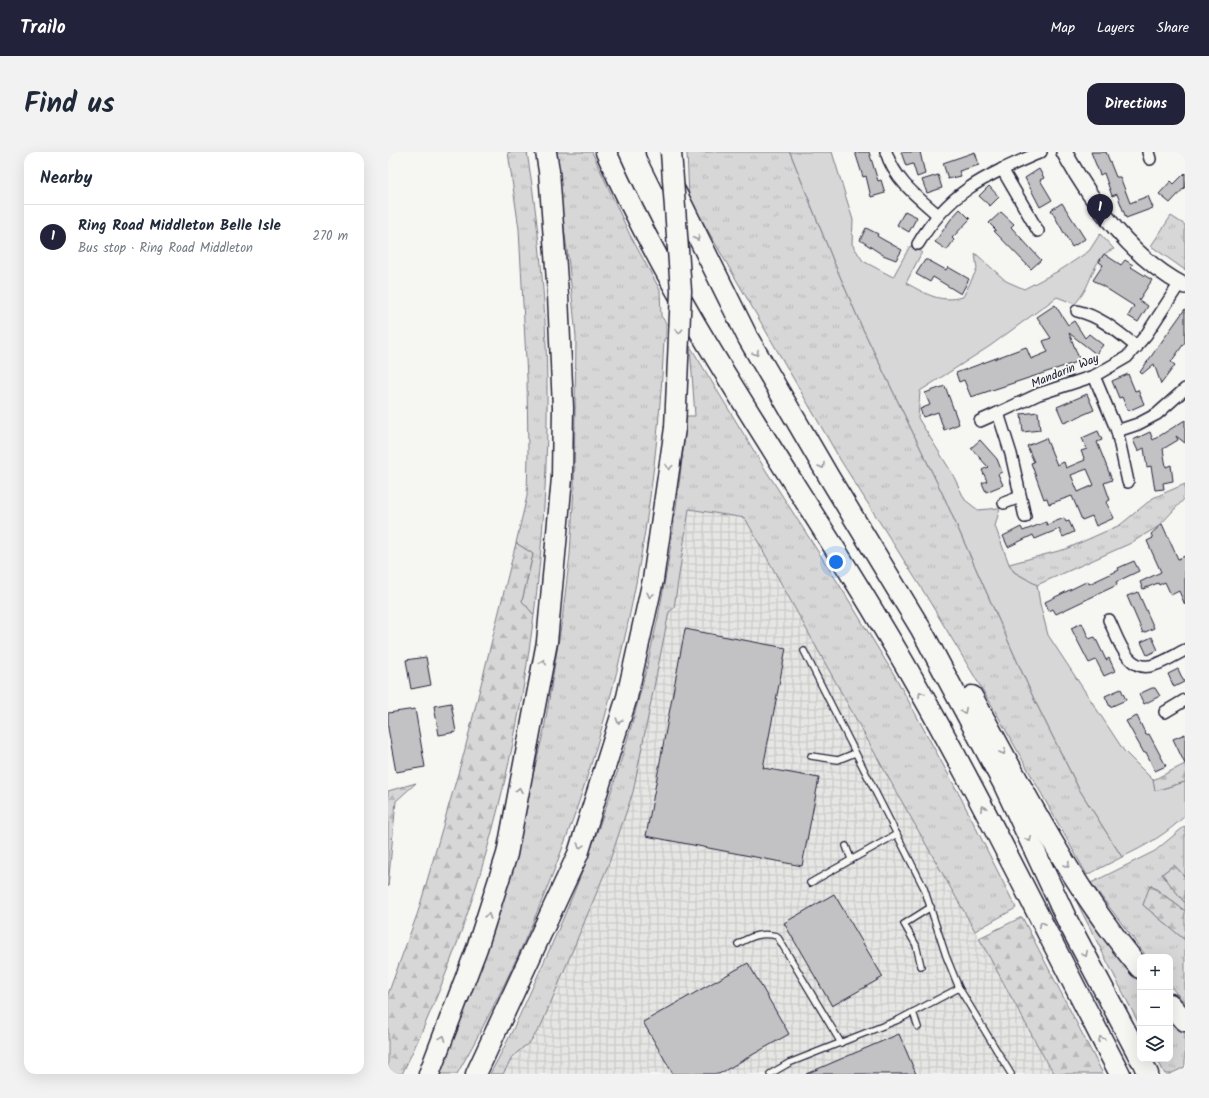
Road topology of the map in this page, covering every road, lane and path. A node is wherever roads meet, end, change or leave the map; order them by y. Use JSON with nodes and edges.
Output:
{"nodes":[{"id":1,"x":546,"y":152,"type":"edge"},
{"id":2,"x":606,"y":152,"type":"edge"},
{"id":3,"x":656,"y":152,"type":"edge"},
{"id":4,"x":671,"y":152,"type":"edge"},
{"id":5,"x":886,"y":152,"type":"edge"},
{"id":6,"x":1041,"y":152,"type":"edge"},
{"id":7,"x":1064,"y":152,"type":"edge"},
{"id":8,"x":1002,"y":169,"type":"junction"},
{"id":9,"x":938,"y":215,"type":"junction"},
{"id":10,"x":1038,"y":231,"type":"dead end"},
{"id":11,"x":918,"y":244,"type":"dead end"},
{"id":12,"x":1182,"y":285,"type":"edge"},
{"id":13,"x":1077,"y":311,"type":"dead end"},
{"id":14,"x":1137,"y":346,"type":"junction"},
{"id":15,"x":1094,"y":376,"type":"junction"},
{"id":16,"x":1185,"y":389,"type":"edge"},
{"id":17,"x":998,"y":413,"type":"junction"},
{"id":18,"x":980,"y":421,"type":"dead end"},
{"id":19,"x":1117,"y":431,"type":"junction"},
{"id":20,"x":1128,"y":482,"type":"dead end"},
{"id":21,"x":1020,"y":497,"type":"junction"},
{"id":22,"x":1004,"y":503,"type":"dead end"},
{"id":23,"x":1025,"y":517,"type":"dead end"},
{"id":24,"x":898,"y":591,"type":"junction"},
{"id":25,"x":1109,"y":620,"type":"dead end"},
{"id":26,"x":1185,"y":650,"type":"edge"},
{"id":27,"x":804,"y":651,"type":"dead end"},
{"id":28,"x":1185,"y":700,"type":"edge"},
{"id":29,"x":1165,"y":712,"type":"dead end"},
{"id":30,"x":856,"y":753,"type":"junction"},
{"id":31,"x":812,"y":756,"type":"dead end"},
{"id":32,"x":897,"y":834,"type":"junction"},
{"id":33,"x":846,"y":846,"type":"dead end"},
{"id":34,"x":851,"y":860,"type":"junction"},
{"id":35,"x":810,"y":883,"type":"dead end"},
{"id":36,"x":931,"y":907,"type":"junction"},
{"id":37,"x":738,"y":944,"type":"dead end"},
{"id":38,"x":1137,"y":964,"type":"edge"},
{"id":39,"x":920,"y":966,"type":"dead end"},
{"id":40,"x":959,"y":988,"type":"junction"},
{"id":41,"x":1173,"y":1007,"type":"edge"},
{"id":42,"x":913,"y":1012,"type":"junction"},
{"id":43,"x":1185,"y":1021,"type":"edge"},
{"id":44,"x":918,"y":1027,"type":"dead end"},
{"id":45,"x":841,"y":1043,"type":"junction"},
{"id":46,"x":1137,"y":1052,"type":"edge"},
{"id":47,"x":1142,"y":1062,"type":"edge"},
{"id":48,"x":429,"y":1074,"type":"edge"},
{"id":49,"x":476,"y":1074,"type":"edge"},
{"id":50,"x":770,"y":1074,"type":"edge"},
{"id":51,"x":1011,"y":1074,"type":"edge"},
{"id":52,"x":1120,"y":1074,"type":"edge"},
{"id":53,"x":1148,"y":1074,"type":"edge"}],
"edges":[{"from":48,"to":1,"type":"highway","one_way":true},
{"from":52,"to":2,"type":"highway","one_way":true},
{"from":3,"to":24,"type":"highway","one_way":true},
{"from":4,"to":49,"type":"highway","one_way":true,"bridge":true},
{"from":5,"to":9,"type":"street"},
{"from":6,"to":8,"type":"street"},
{"from":7,"to":12,"type":"street"},
{"from":8,"to":9,"type":"street"},
{"from":8,"to":10,"type":"street"},
{"from":9,"to":11,"type":"street"},
{"from":12,"to":14,"type":"street","name":"Mandarin Way"},
{"from":13,"to":14,"type":"street"},
{"from":14,"to":15,"type":"street","name":"Mandarin Way"},
{"from":15,"to":17,"type":"street","name":"Mandarin Way"},
{"from":15,"to":19,"type":"street"},
{"from":16,"to":19,"type":"street"},
{"from":17,"to":18,"type":"street","name":"Mandarin Way"},
{"from":17,"to":21,"type":"street"},
{"from":19,"to":20,"type":"street"},
{"from":21,"to":22,"type":"street"},
{"from":21,"to":23,"type":"street"},
{"from":24,"to":38,"type":"highway","one_way":true},
{"from":24,"to":46,"type":"highway","one_way":true},
{"from":25,"to":26,"type":"street"},
{"from":27,"to":30,"type":"lane"},
{"from":28,"to":29,"type":"street"},
{"from":30,"to":31,"type":"lane"},
{"from":30,"to":32,"type":"lane"},
{"from":32,"to":34,"type":"lane"},
{"from":32,"to":36,"type":"lane"},
{"from":33,"to":34,"type":"lane"},
{"from":34,"to":35,"type":"lane"},
{"from":36,"to":39,"type":"lane"},
{"from":36,"to":40,"type":"lane"},
{"from":37,"to":45,"type":"lane"},
{"from":40,"to":42,"type":"lane"},
{"from":40,"to":51,"type":"lane"},
{"from":41,"to":43,"type":"highway"},
{"from":42,"to":44,"type":"lane"},
{"from":42,"to":45,"type":"lane"},
{"from":45,"to":50,"type":"lane"},
{"from":47,"to":53,"type":"highway"}]}
